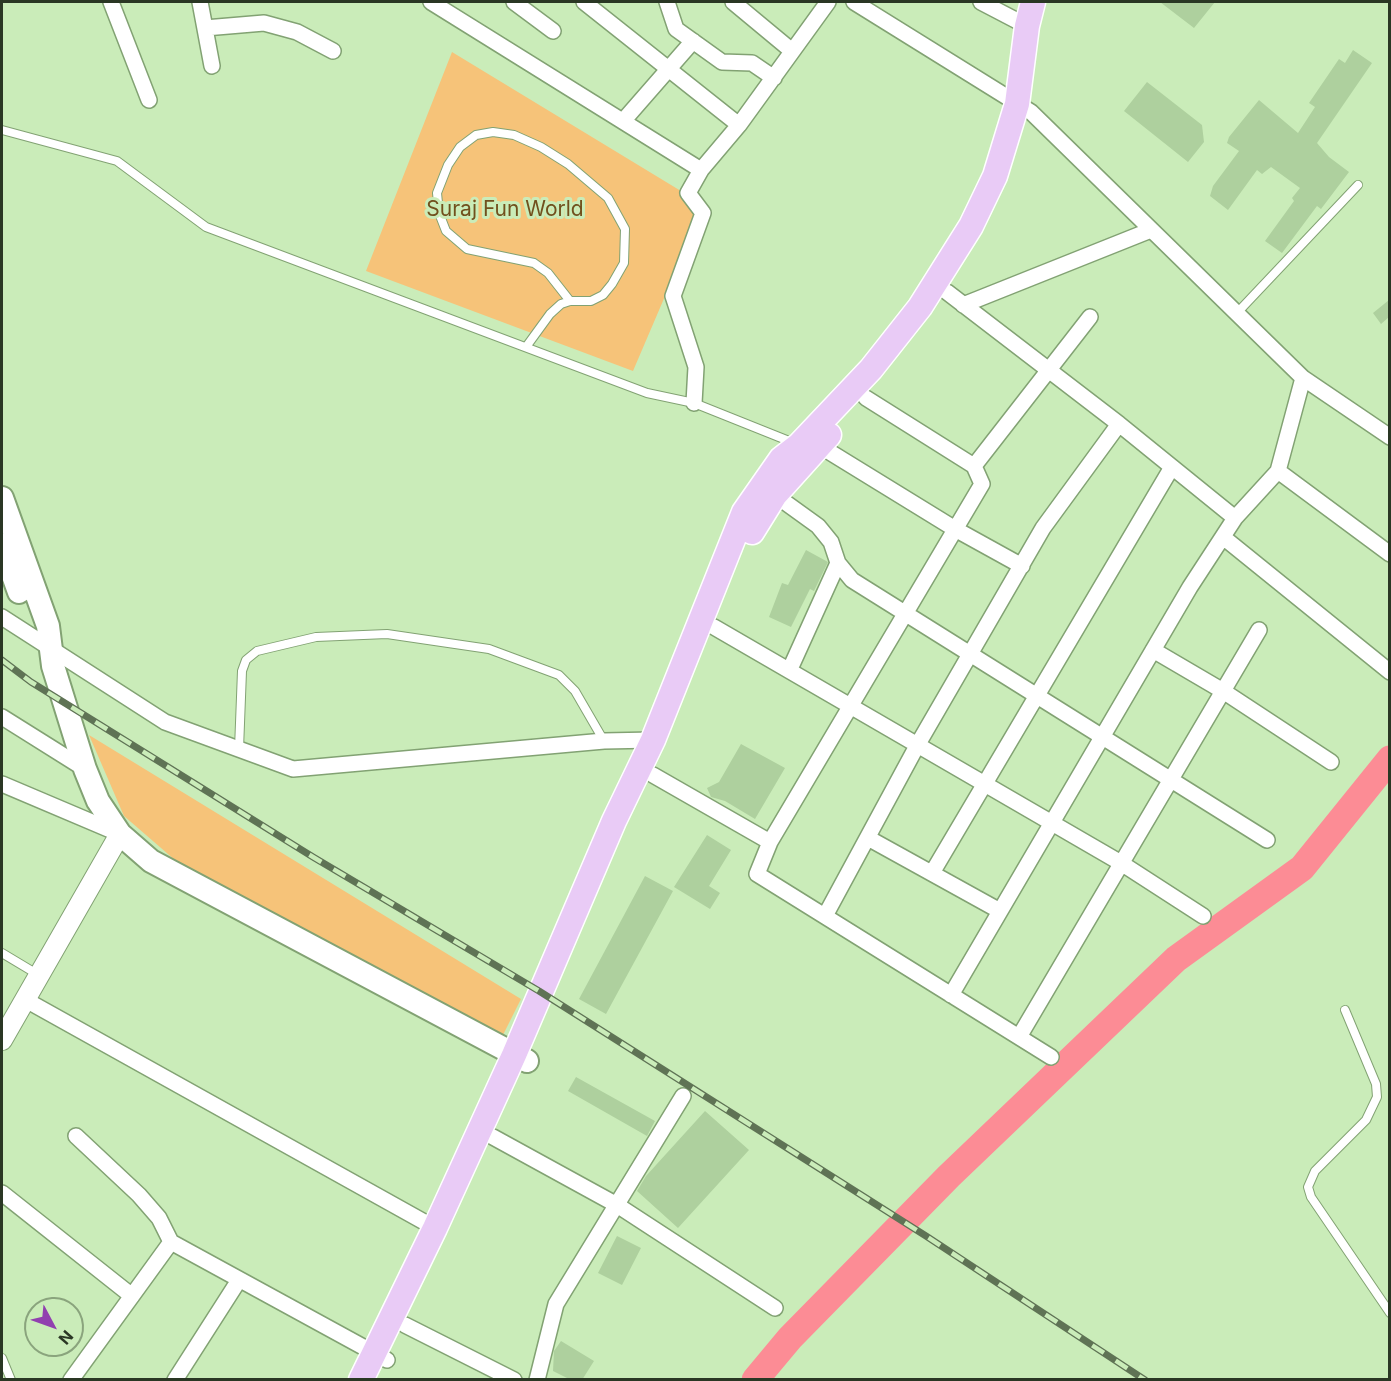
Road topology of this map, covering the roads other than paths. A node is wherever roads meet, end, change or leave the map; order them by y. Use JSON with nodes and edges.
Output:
{"nodes":[{"id":1,"x":111,"y":2,"type":"edge"},
{"id":2,"x":200,"y":2,"type":"edge"},
{"id":3,"x":430,"y":2,"type":"edge"},
{"id":4,"x":584,"y":2,"type":"edge"},
{"id":5,"x":667,"y":2,"type":"edge"},
{"id":6,"x":733,"y":2,"type":"edge"},
{"id":7,"x":828,"y":2,"type":"edge"},
{"id":8,"x":854,"y":2,"type":"edge"},
{"id":9,"x":981,"y":2,"type":"edge"},
{"id":10,"x":1034,"y":2,"type":"edge"},
{"id":11,"x":1049,"y":2,"type":"edge"},
{"id":12,"x":523,"y":4,"type":"edge"},
{"id":13,"x":1027,"y":26,"type":"junction"},
{"id":14,"x":205,"y":28,"type":"junction"},
{"id":15,"x":553,"y":31,"type":"dead end"},
{"id":16,"x":693,"y":41,"type":"junction"},
{"id":17,"x":333,"y":51,"type":"dead end"},
{"id":18,"x":792,"y":51,"type":"junction"},
{"id":19,"x":212,"y":66,"type":"dead end"},
{"id":20,"x":668,"y":69,"type":"junction"},
{"id":21,"x":774,"y":78,"type":"junction"},
{"id":22,"x":149,"y":100,"type":"dead end"},
{"id":23,"x":1024,"y":108,"type":"junction"},
{"id":24,"x":624,"y":120,"type":"junction"},
{"id":25,"x":740,"y":125,"type":"junction"},
{"id":26,"x":2,"y":130,"type":"edge"},
{"id":27,"x":701,"y":170,"type":"junction"},
{"id":28,"x":1358,"y":185,"type":"dead end"},
{"id":29,"x":1151,"y":230,"type":"junction"},
{"id":30,"x":955,"y":298,"type":"junction"},
{"id":31,"x":570,"y":301,"type":"junction"},
{"id":32,"x":1236,"y":314,"type":"junction"},
{"id":33,"x":1090,"y":317,"type":"dead end"},
{"id":34,"x":526,"y":347,"type":"junction"},
{"id":35,"x":1048,"y":371,"type":"junction"},
{"id":36,"x":1303,"y":378,"type":"junction"},
{"id":37,"x":866,"y":398,"type":"junction"},
{"id":38,"x":694,"y":403,"type":"junction"},
{"id":39,"x":1119,"y":424,"type":"junction"},
{"id":40,"x":1389,"y":436,"type":"edge"},
{"id":41,"x":809,"y":445,"type":"junction"},
{"id":42,"x":974,"y":466,"type":"junction"},
{"id":43,"x":1172,"y":467,"type":"junction"},
{"id":44,"x":1278,"y":471,"type":"junction"},
{"id":45,"x":775,"y":495,"type":"junction"},
{"id":46,"x":2,"y":498,"type":"edge"},
{"id":47,"x":1235,"y":518,"type":"junction"},
{"id":48,"x":955,"y":529,"type":"junction"},
{"id":49,"x":1223,"y":537,"type":"junction"},
{"id":50,"x":2,"y":545,"type":"edge"},
{"id":51,"x":1389,"y":554,"type":"edge"},
{"id":52,"x":838,"y":563,"type":"junction"},
{"id":53,"x":1022,"y":566,"type":"junction"},
{"id":54,"x":906,"y":613,"type":"junction"},
{"id":55,"x":2,"y":617,"type":"edge"},
{"id":56,"x":714,"y":627,"type":"junction"},
{"id":57,"x":1259,"y":630,"type":"dead end"},
{"id":58,"x":1153,"y":650,"type":"junction"},
{"id":59,"x":47,"y":653,"type":"junction"},
{"id":60,"x":971,"y":654,"type":"junction"},
{"id":61,"x":790,"y":669,"type":"junction"},
{"id":62,"x":1389,"y":672,"type":"edge"},
{"id":63,"x":1223,"y":691,"type":"junction"},
{"id":64,"x":1036,"y":696,"type":"junction"},
{"id":65,"x":851,"y":705,"type":"junction"},
{"id":66,"x":2,"y":717,"type":"edge"},
{"id":67,"x":1102,"y":737,"type":"junction"},
{"id":68,"x":653,"y":740,"type":"junction"},
{"id":69,"x":604,"y":741,"type":"junction"},
{"id":70,"x":918,"y":744,"type":"junction"},
{"id":71,"x":239,"y":749,"type":"junction"},
{"id":72,"x":1331,"y":762,"type":"dead end"},
{"id":73,"x":85,"y":769,"type":"junction"},
{"id":74,"x":653,"y":775,"type":"junction"},
{"id":75,"x":1170,"y":780,"type":"junction"},
{"id":76,"x":985,"y":783,"type":"junction"},
{"id":77,"x":2,"y":784,"type":"edge"},
{"id":78,"x":1052,"y":823,"type":"junction"},
{"id":79,"x":120,"y":834,"type":"junction"},
{"id":80,"x":868,"y":838,"type":"junction"},
{"id":81,"x":1267,"y":840,"type":"dead end"},
{"id":82,"x":770,"y":842,"type":"junction"},
{"id":83,"x":1121,"y":863,"type":"junction"},
{"id":84,"x":932,"y":873,"type":"junction"},
{"id":85,"x":1000,"y":911,"type":"junction"},
{"id":86,"x":825,"y":916,"type":"junction"},
{"id":87,"x":1203,"y":916,"type":"dead end"},
{"id":88,"x":2,"y":953,"type":"edge"},
{"id":89,"x":39,"y":975,"type":"junction"},
{"id":90,"x":951,"y":995,"type":"junction"},
{"id":91,"x":24,"y":999,"type":"junction"},
{"id":92,"x":1345,"y":1010,"type":"dead end"},
{"id":93,"x":1019,"y":1037,"type":"junction"},
{"id":94,"x":2,"y":1040,"type":"edge"},
{"id":95,"x":1051,"y":1057,"type":"dead end"},
{"id":96,"x":520,"y":1058,"type":"junction"},
{"id":97,"x":683,"y":1096,"type":"dead end"},
{"id":98,"x":76,"y":1136,"type":"dead end"},
{"id":99,"x":493,"y":1137,"type":"junction"},
{"id":100,"x":2,"y":1193,"type":"edge"},
{"id":101,"x":617,"y":1205,"type":"junction"},
{"id":102,"x":435,"y":1228,"type":"junction"},
{"id":103,"x":171,"y":1242,"type":"junction"},
{"id":104,"x":240,"y":1280,"type":"junction"},
{"id":105,"x":132,"y":1296,"type":"junction"},
{"id":106,"x":775,"y":1308,"type":"dead end"},
{"id":107,"x":1389,"y":1312,"type":"edge"},
{"id":108,"x":405,"y":1325,"type":"junction"},
{"id":109,"x":2,"y":1358,"type":"edge"},
{"id":110,"x":379,"y":1364,"type":"edge"},
{"id":111,"x":11,"y":1380,"type":"edge"},
{"id":112,"x":71,"y":1380,"type":"edge"},
{"id":113,"x":175,"y":1380,"type":"edge"},
{"id":114,"x":361,"y":1380,"type":"edge"},
{"id":115,"x":514,"y":1380,"type":"edge"},
{"id":116,"x":537,"y":1380,"type":"edge"}],
"edges":[{"from":1,"to":22,"type":"street"},
{"from":2,"to":14,"type":"street"},
{"from":3,"to":24,"type":"street"},
{"from":4,"to":20,"type":"street"},
{"from":5,"to":16,"type":"street"},
{"from":6,"to":18,"type":"street"},
{"from":7,"to":18,"type":"street"},
{"from":8,"to":23,"type":"street"},
{"from":9,"to":13,"type":"street"},
{"from":10,"to":13,"type":"main road"},
{"from":11,"to":23,"type":"main road"},
{"from":12,"to":15,"type":"street"},
{"from":13,"to":23,"type":"main road"},
{"from":14,"to":17,"type":"street"},
{"from":14,"to":19,"type":"street"},
{"from":16,"to":20,"type":"street"},
{"from":16,"to":21,"type":"street"},
{"from":18,"to":21,"type":"street"},
{"from":20,"to":24,"type":"street"},
{"from":20,"to":25,"type":"street"},
{"from":21,"to":25,"type":"street"},
{"from":23,"to":29,"type":"street"},
{"from":23,"to":30,"type":"main road"},
{"from":23,"to":41,"type":"main road"},
{"from":24,"to":27,"type":"street"},
{"from":25,"to":27,"type":"street"},
{"from":26,"to":34,"type":"lane"},
{"from":27,"to":38,"type":"street"},
{"from":28,"to":32,"type":"lane"},
{"from":29,"to":30,"type":"street"},
{"from":29,"to":32,"type":"street"},
{"from":30,"to":35,"type":"street"},
{"from":30,"to":37,"type":"main road"},
{"from":31,"to":31,"type":"lane"},
{"from":31,"to":34,"type":"lane"},
{"from":32,"to":36,"type":"street"},
{"from":33,"to":35,"type":"street"},
{"from":34,"to":38,"type":"lane"},
{"from":35,"to":39,"type":"street"},
{"from":35,"to":42,"type":"street"},
{"from":36,"to":40,"type":"street"},
{"from":36,"to":44,"type":"street"},
{"from":37,"to":41,"type":"main road"},
{"from":37,"to":42,"type":"street"},
{"from":38,"to":41,"type":"lane"},
{"from":39,"to":43,"type":"street"},
{"from":39,"to":53,"type":"street"},
{"from":41,"to":45,"type":"main road"},
{"from":41,"to":48,"type":"street"},
{"from":41,"to":68,"type":"main road"},
{"from":42,"to":48,"type":"street"},
{"from":43,"to":47,"type":"street"},
{"from":43,"to":64,"type":"street"},
{"from":44,"to":47,"type":"street"},
{"from":44,"to":51,"type":"street"},
{"from":45,"to":52,"type":"street"},
{"from":45,"to":56,"type":"main road"},
{"from":46,"to":59,"type":"main road"},
{"from":47,"to":49,"type":"street"},
{"from":48,"to":53,"type":"street"},
{"from":48,"to":54,"type":"street"},
{"from":49,"to":58,"type":"street"},
{"from":49,"to":62,"type":"street"},
{"from":50,"to":59,"type":"main road"},
{"from":52,"to":54,"type":"street"},
{"from":52,"to":61,"type":"street"},
{"from":53,"to":60,"type":"street"},
{"from":54,"to":60,"type":"street"},
{"from":54,"to":65,"type":"street"},
{"from":55,"to":59,"type":"street"},
{"from":56,"to":61,"type":"street"},
{"from":56,"to":74,"type":"main road"},
{"from":57,"to":63,"type":"street"},
{"from":58,"to":63,"type":"street"},
{"from":58,"to":67,"type":"street"},
{"from":59,"to":71,"type":"street"},
{"from":59,"to":73,"type":"main road"},
{"from":60,"to":64,"type":"street"},
{"from":60,"to":70,"type":"street"},
{"from":61,"to":65,"type":"street"},
{"from":63,"to":72,"type":"street"},
{"from":63,"to":75,"type":"street"},
{"from":64,"to":67,"type":"street"},
{"from":64,"to":76,"type":"street"},
{"from":65,"to":70,"type":"street"},
{"from":65,"to":82,"type":"street"},
{"from":66,"to":73,"type":"street"},
{"from":67,"to":75,"type":"street"},
{"from":67,"to":78,"type":"street"},
{"from":68,"to":69,"type":"street"},
{"from":68,"to":96,"type":"main road"},
{"from":69,"to":71,"type":"street"},
{"from":69,"to":71,"type":"lane"},
{"from":70,"to":76,"type":"street"},
{"from":70,"to":80,"type":"street"},
{"from":73,"to":79,"type":"main road"},
{"from":74,"to":82,"type":"street"},
{"from":74,"to":96,"type":"main road"},
{"from":75,"to":81,"type":"street"},
{"from":75,"to":83,"type":"street"},
{"from":76,"to":78,"type":"street"},
{"from":76,"to":84,"type":"street"},
{"from":77,"to":79,"type":"street"},
{"from":78,"to":83,"type":"street"},
{"from":78,"to":85,"type":"street"},
{"from":79,"to":89,"type":"street"},
{"from":79,"to":96,"type":"main road"},
{"from":80,"to":84,"type":"street"},
{"from":80,"to":86,"type":"street"},
{"from":82,"to":86,"type":"street"},
{"from":83,"to":87,"type":"street"},
{"from":83,"to":93,"type":"street"},
{"from":84,"to":85,"type":"street"},
{"from":85,"to":90,"type":"street"},
{"from":86,"to":90,"type":"street"},
{"from":88,"to":89,"type":"lane"},
{"from":89,"to":91,"type":"street"},
{"from":90,"to":93,"type":"street"},
{"from":91,"to":94,"type":"street"},
{"from":91,"to":102,"type":"street"},
{"from":92,"to":107,"type":"lane"},
{"from":93,"to":95,"type":"street"},
{"from":96,"to":99,"type":"main road"},
{"from":96,"to":102,"type":"main road"},
{"from":97,"to":101,"type":"street"},
{"from":98,"to":103,"type":"street"},
{"from":99,"to":101,"type":"street"},
{"from":99,"to":108,"type":"main road"},
{"from":100,"to":105,"type":"street"},
{"from":101,"to":106,"type":"street"},
{"from":101,"to":116,"type":"street"},
{"from":102,"to":110,"type":"main road"},
{"from":103,"to":104,"type":"street"},
{"from":103,"to":105,"type":"street"},
{"from":104,"to":110,"type":"street"},
{"from":104,"to":113,"type":"street"},
{"from":105,"to":112,"type":"street"},
{"from":108,"to":110,"type":"main road"},
{"from":108,"to":115,"type":"street"},
{"from":109,"to":111,"type":"lane"},
{"from":110,"to":114,"type":"main road"}]}
